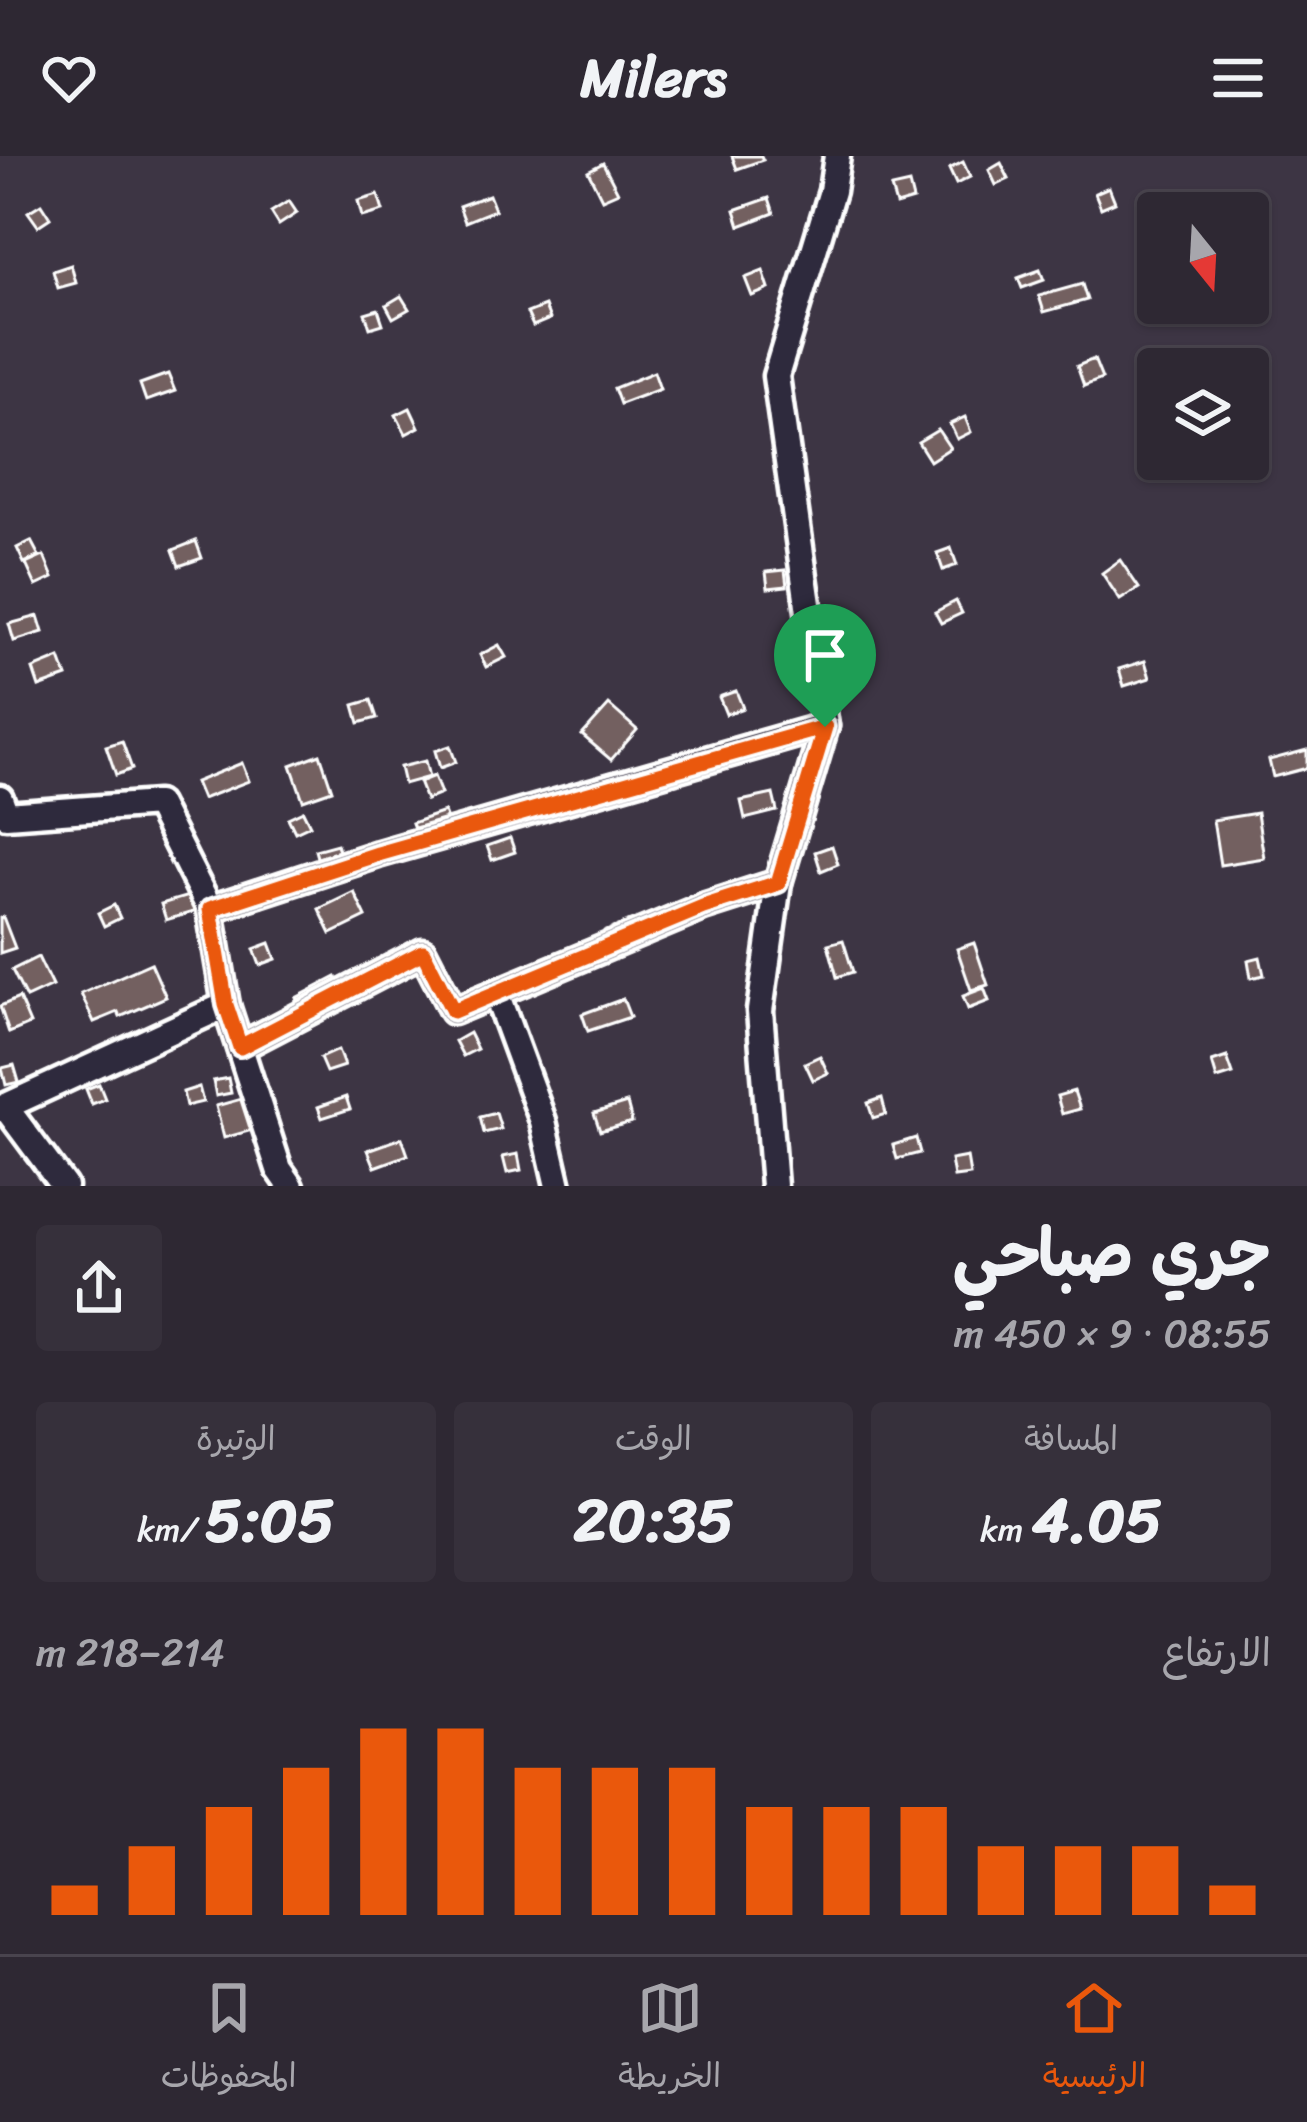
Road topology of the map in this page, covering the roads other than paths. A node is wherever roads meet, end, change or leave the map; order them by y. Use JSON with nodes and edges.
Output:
{"nodes":[{"id":1,"x":837,"y":156,"type":"edge"},
{"id":2,"x":825,"y":727,"type":"junction"},
{"id":3,"x":0,"y":798,"type":"edge"},
{"id":4,"x":778,"y":883,"type":"junction"},
{"id":5,"x":210,"y":909,"type":"junction"},
{"id":6,"x":496,"y":993,"type":"junction"},
{"id":7,"x":226,"y":1005,"type":"junction"},
{"id":8,"x":240,"y":1047,"type":"junction"},
{"id":9,"x":3,"y":1108,"type":"edge"},
{"id":10,"x":64,"y":1186,"type":"edge"},
{"id":11,"x":291,"y":1186,"type":"edge"},
{"id":12,"x":558,"y":1186,"type":"edge"},
{"id":13,"x":774,"y":1186,"type":"edge"}],
"edges":[{"from":1,"to":2,"type":"street"},
{"from":2,"to":4,"type":"street"},
{"from":2,"to":5,"type":"street"},
{"from":3,"to":5,"type":"street"},
{"from":4,"to":6,"type":"street"},
{"from":4,"to":13,"type":"street"},
{"from":5,"to":7,"type":"street"},
{"from":6,"to":8,"type":"street"},
{"from":6,"to":12,"type":"street"},
{"from":7,"to":8,"type":"street"},
{"from":7,"to":9,"type":"street"},
{"from":8,"to":11,"type":"street"},
{"from":9,"to":10,"type":"street"}]}
